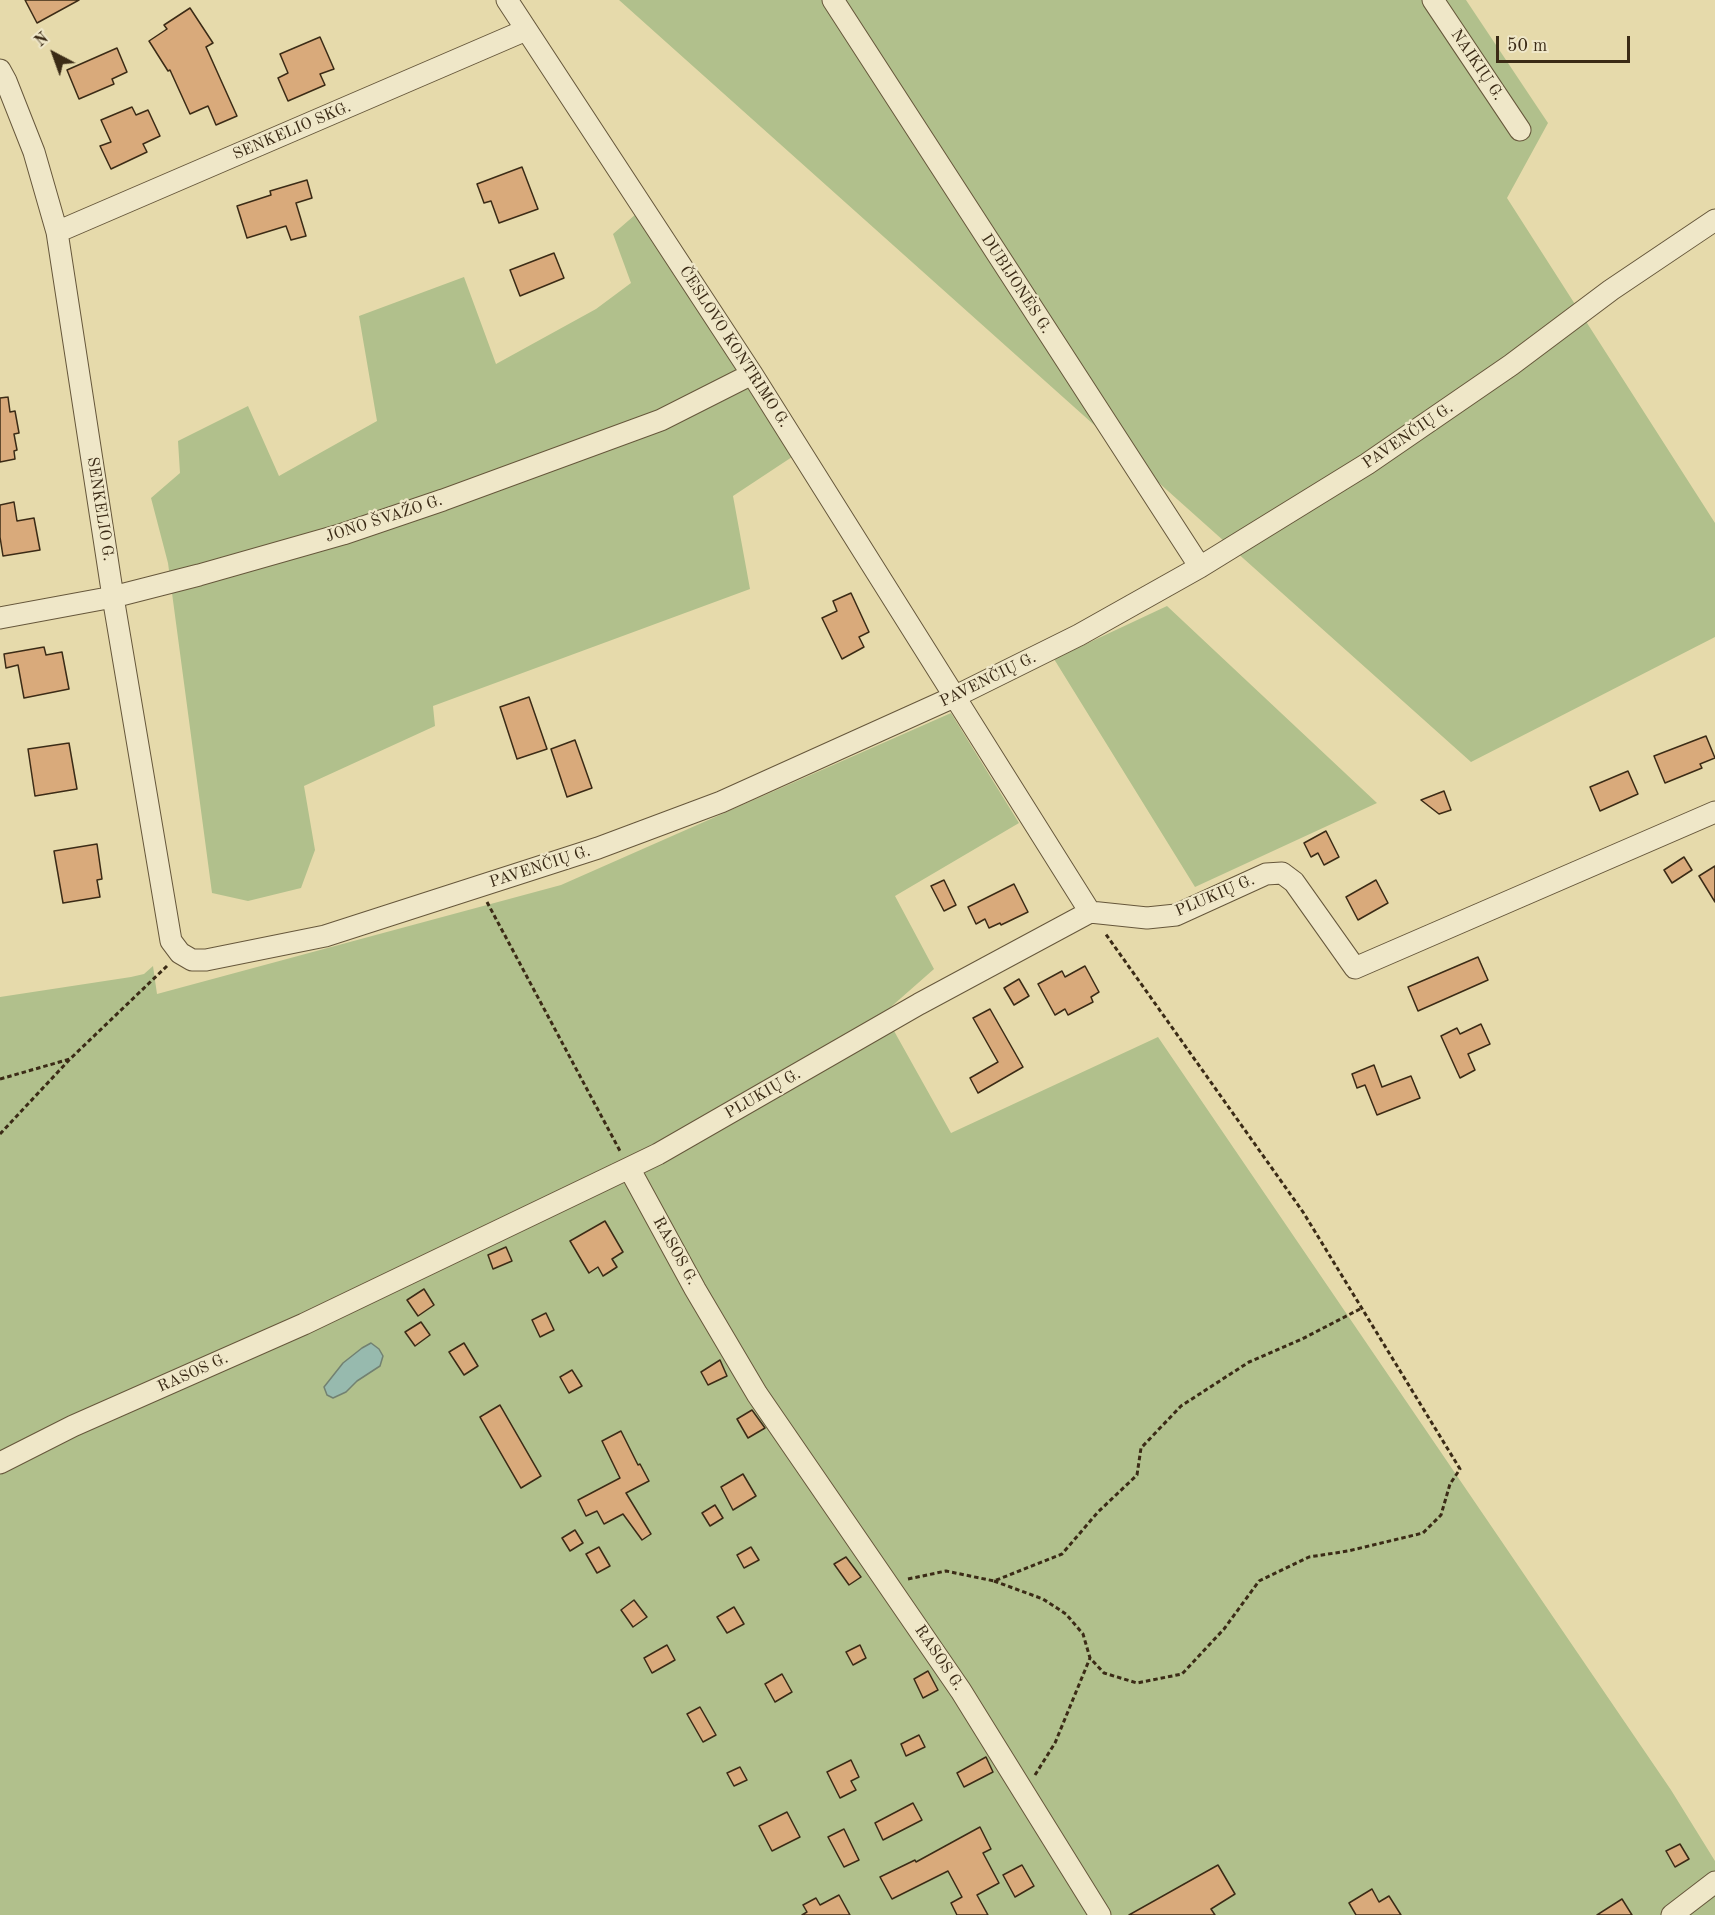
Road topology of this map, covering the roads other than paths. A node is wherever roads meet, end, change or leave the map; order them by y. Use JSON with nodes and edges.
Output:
{"nodes":[{"id":1,"x":507,"y":0,"type":"edge"},
{"id":2,"x":833,"y":0,"type":"edge"},
{"id":3,"x":1433,"y":0,"type":"edge"},
{"id":4,"x":526,"y":30,"type":"junction"},
{"id":5,"x":0,"y":70,"type":"edge"},
{"id":6,"x":1520,"y":130,"type":"dead end"},
{"id":7,"x":1715,"y":220,"type":"edge"},
{"id":8,"x":57,"y":232,"type":"junction"},
{"id":9,"x":753,"y":374,"type":"junction"},
{"id":10,"x":1200,"y":567,"type":"junction"},
{"id":11,"x":113,"y":597,"type":"junction"},
{"id":12,"x":0,"y":618,"type":"edge"},
{"id":13,"x":956,"y":696,"type":"junction"},
{"id":14,"x":1715,"y":812,"type":"edge"},
{"id":15,"x":1090,"y":912,"type":"junction"},
{"id":16,"x":180,"y":953,"type":"joint"},
{"id":17,"x":629,"y":1168,"type":"junction"},
{"id":18,"x":0,"y":1463,"type":"edge"},
{"id":19,"x":1715,"y":1882,"type":"edge"},
{"id":20,"x":1100,"y":1915,"type":"edge"},
{"id":21,"x":1672,"y":1915,"type":"edge"}],
"edges":[{"from":1,"to":4,"type":"street","name":"ČESLOVO KONTRIMO G."},
{"from":2,"to":10,"type":"street","name":"DUBIJONĖS G."},
{"from":3,"to":6,"type":"street","name":"NAIKIŲ G."},
{"from":4,"to":8,"type":"street","name":"SENKELIO SKG."},
{"from":4,"to":9,"type":"street","name":"ČESLOVO KONTRIMO G."},
{"from":5,"to":8,"type":"street","name":"SENKELIO G."},
{"from":7,"to":10,"type":"street","name":"PAVENČIŲ G."},
{"from":8,"to":11,"type":"street","name":"SENKELIO G."},
{"from":9,"to":11,"type":"street","name":"JONO ŠVAŽO G."},
{"from":9,"to":13,"type":"street","name":"ČESLOVO KONTRIMO G."},
{"from":10,"to":13,"type":"street","name":"PAVENČIŲ G."},
{"from":11,"to":12,"type":"street","name":"JONO ŠVAŽO G."},
{"from":11,"to":16,"type":"street","name":"SENKELIO G."},
{"from":13,"to":15,"type":"street","name":"ČESLOVO KONTRIMO G."},
{"from":13,"to":16,"type":"street","name":"PAVENČIŲ G."},
{"from":14,"to":15,"type":"street","name":"PLUKIŲ G."},
{"from":15,"to":17,"type":"street","name":"PLUKIŲ G."},
{"from":17,"to":18,"type":"street","name":"RASOS G."},
{"from":17,"to":20,"type":"street","name":"RASOS G."},
{"from":19,"to":21,"type":"street"}]}
